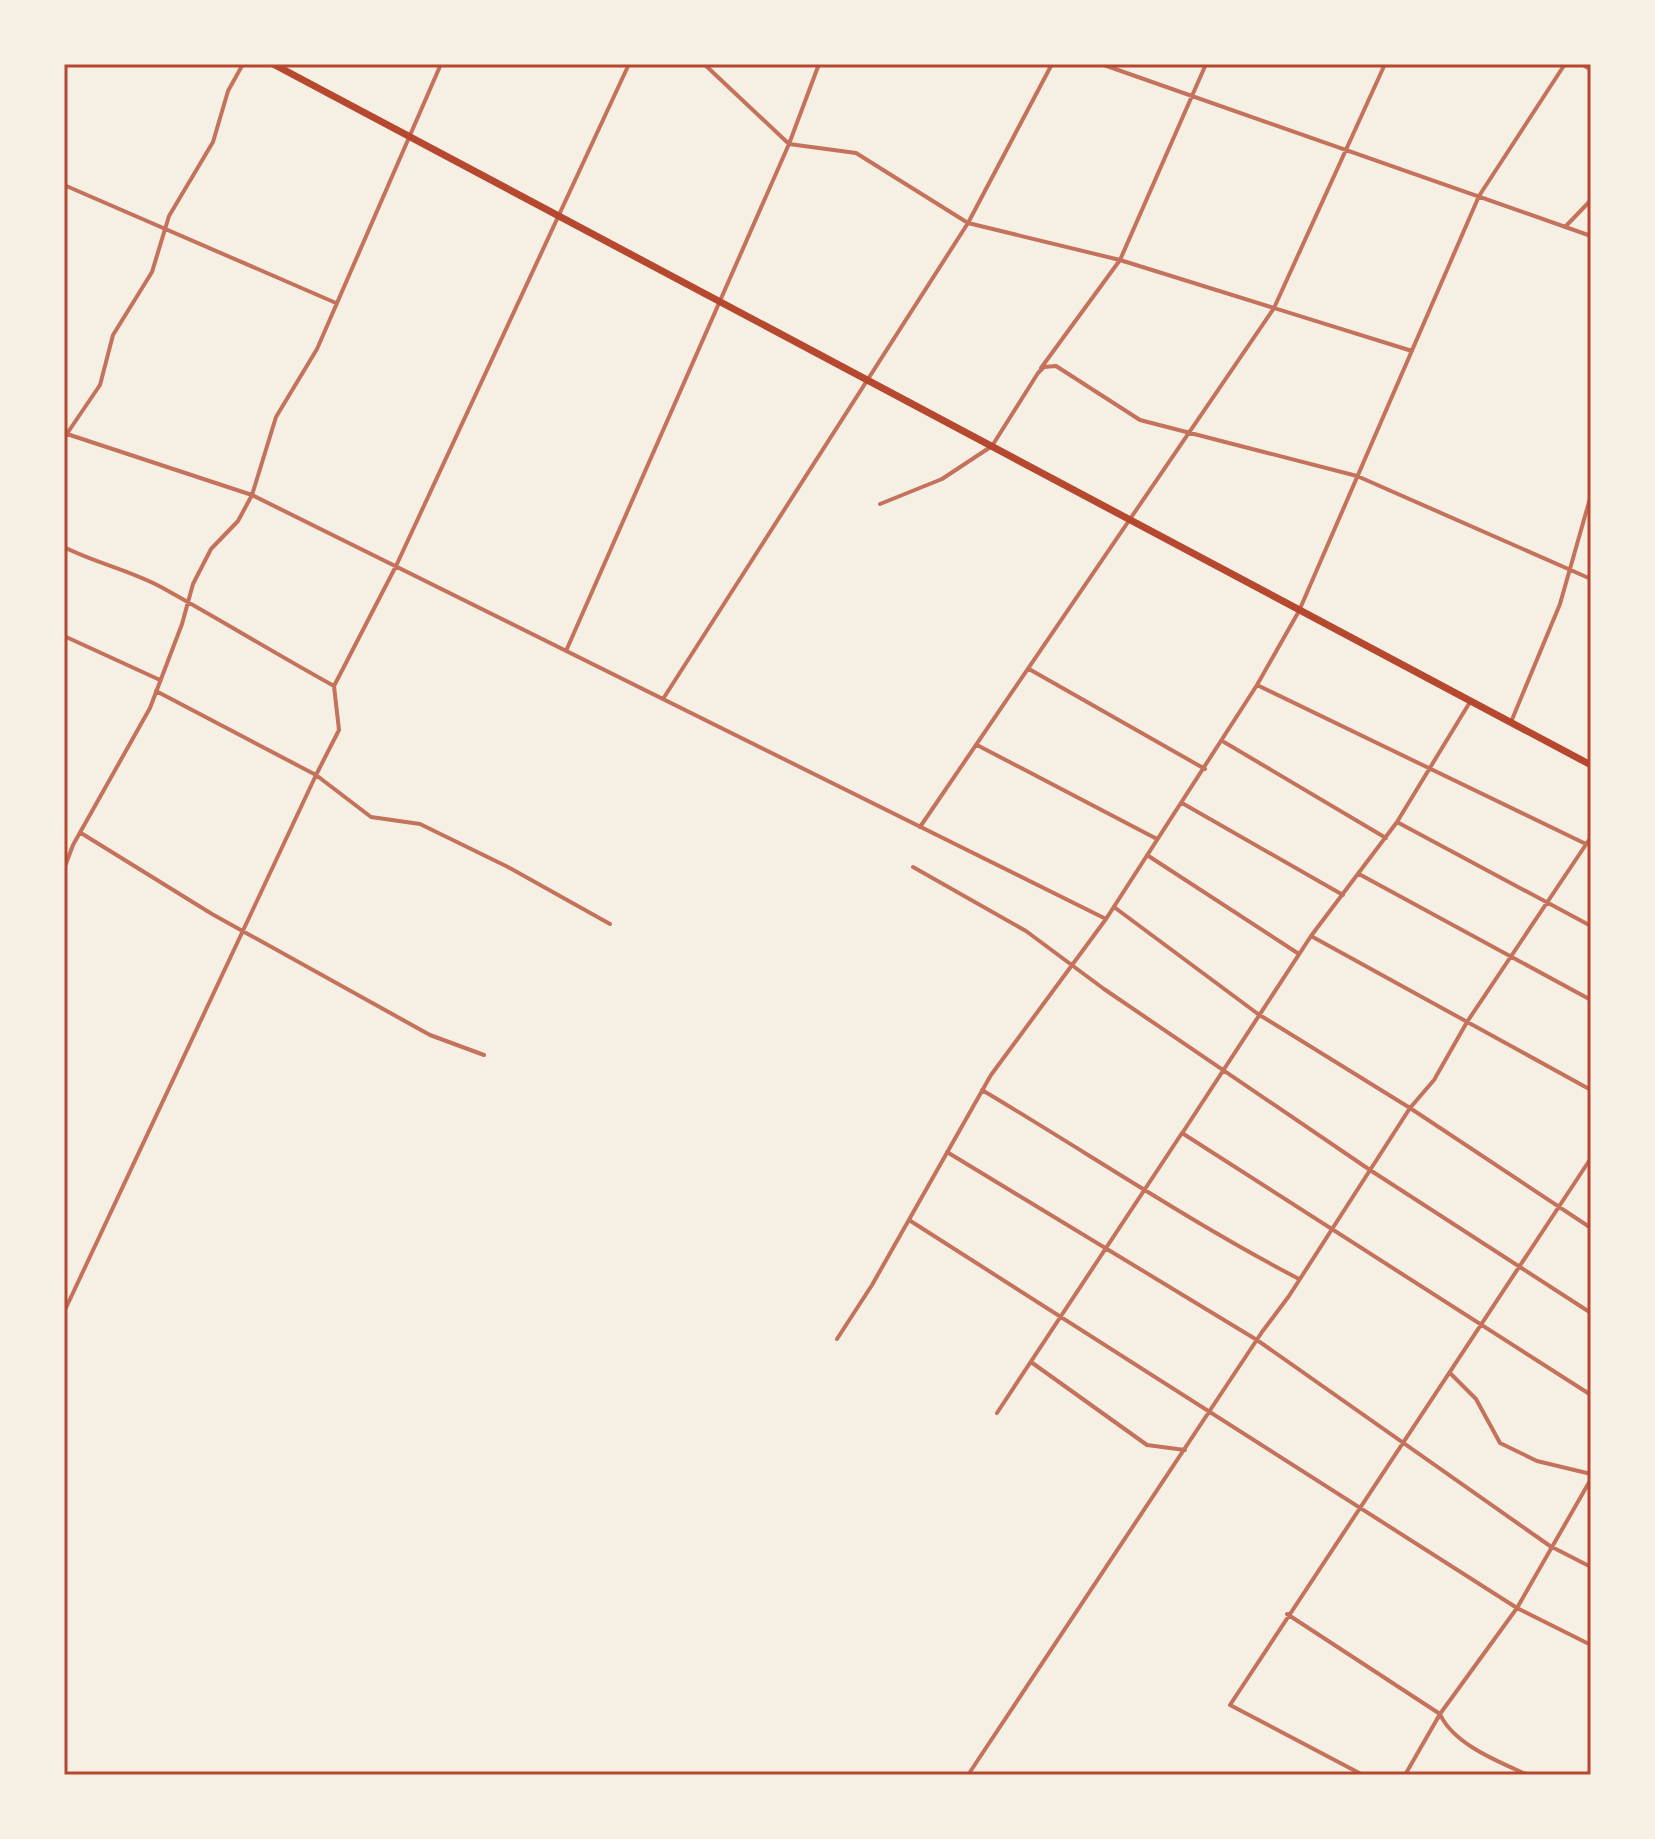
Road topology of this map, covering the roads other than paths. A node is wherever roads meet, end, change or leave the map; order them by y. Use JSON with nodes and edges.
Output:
{"nodes":[{"id":1,"x":243,"y":64,"type":"edge"},
{"id":2,"x":273,"y":64,"type":"edge"},
{"id":3,"x":441,"y":64,"type":"edge"},
{"id":4,"x":629,"y":64,"type":"edge"},
{"id":5,"x":704,"y":64,"type":"edge"},
{"id":6,"x":819,"y":64,"type":"edge"},
{"id":7,"x":1052,"y":64,"type":"edge"},
{"id":8,"x":1101,"y":64,"type":"edge"},
{"id":9,"x":1206,"y":64,"type":"edge"},
{"id":10,"x":1385,"y":64,"type":"edge"},
{"id":11,"x":1565,"y":64,"type":"edge"},
{"id":12,"x":1582,"y":64,"type":"edge"},
{"id":13,"x":1591,"y":70,"type":"edge"},
{"id":14,"x":1192,"y":96,"type":"junction"},
{"id":15,"x":412,"y":139,"type":"junction"},
{"id":16,"x":789,"y":144,"type":"junction"},
{"id":17,"x":1348,"y":150,"type":"junction"},
{"id":18,"x":64,"y":185,"type":"edge"},
{"id":19,"x":1479,"y":196,"type":"junction"},
{"id":20,"x":1591,"y":200,"type":"edge"},
{"id":21,"x":558,"y":217,"type":"junction"},
{"id":22,"x":968,"y":223,"type":"junction"},
{"id":23,"x":1565,"y":227,"type":"junction"},
{"id":24,"x":165,"y":228,"type":"junction"},
{"id":25,"x":1591,"y":236,"type":"edge"},
{"id":26,"x":1120,"y":260,"type":"junction"},
{"id":27,"x":336,"y":303,"type":"junction"},
{"id":28,"x":718,"y":303,"type":"junction"},
{"id":29,"x":1274,"y":308,"type":"junction"},
{"id":30,"x":1412,"y":351,"type":"junction"},
{"id":31,"x":1038,"y":373,"type":"junction"},
{"id":32,"x":867,"y":381,"type":"junction"},
{"id":33,"x":1190,"y":432,"type":"junction"},
{"id":34,"x":65,"y":435,"type":"edge"},
{"id":35,"x":992,"y":446,"type":"junction"},
{"id":36,"x":1357,"y":476,"type":"junction"},
{"id":37,"x":252,"y":495,"type":"junction"},
{"id":38,"x":1591,"y":495,"type":"edge"},
{"id":39,"x":880,"y":504,"type":"dead end"},
{"id":40,"x":1129,"y":520,"type":"junction"},
{"id":41,"x":64,"y":547,"type":"edge"},
{"id":42,"x":396,"y":566,"type":"junction"},
{"id":43,"x":1571,"y":571,"type":"junction"},
{"id":44,"x":1591,"y":579,"type":"edge"},
{"id":45,"x":187,"y":605,"type":"junction"},
{"id":46,"x":1299,"y":611,"type":"junction"},
{"id":47,"x":64,"y":636,"type":"edge"},
{"id":48,"x":566,"y":651,"type":"junction"},
{"id":49,"x":1029,"y":669,"type":"junction"},
{"id":50,"x":160,"y":680,"type":"junction"},
{"id":51,"x":1257,"y":685,"type":"junction"},
{"id":52,"x":334,"y":686,"type":"junction"},
{"id":53,"x":156,"y":691,"type":"junction"},
{"id":54,"x":663,"y":699,"type":"junction"},
{"id":55,"x":1470,"y":702,"type":"junction"},
{"id":56,"x":1511,"y":722,"type":"junction"},
{"id":57,"x":1224,"y":742,"type":"junction"},
{"id":58,"x":977,"y":745,"type":"junction"},
{"id":59,"x":1591,"y":765,"type":"edge"},
{"id":60,"x":1430,"y":767,"type":"junction"},
{"id":61,"x":1205,"y":769,"type":"junction"},
{"id":62,"x":316,"y":775,"type":"junction"},
{"id":63,"x":1182,"y":802,"type":"junction"},
{"id":64,"x":1397,"y":822,"type":"junction"},
{"id":65,"x":920,"y":827,"type":"junction"},
{"id":66,"x":81,"y":833,"type":"junction"},
{"id":67,"x":1591,"y":837,"type":"edge"},
{"id":68,"x":1386,"y":838,"type":"junction"},
{"id":69,"x":1157,"y":839,"type":"junction"},
{"id":70,"x":1586,"y":844,"type":"junction"},
{"id":71,"x":1147,"y":855,"type":"junction"},
{"id":72,"x":913,"y":867,"type":"dead end"},
{"id":73,"x":64,"y":869,"type":"edge"},
{"id":74,"x":1359,"y":874,"type":"junction"},
{"id":75,"x":1343,"y":895,"type":"junction"},
{"id":76,"x":1546,"y":901,"type":"junction"},
{"id":77,"x":1114,"y":907,"type":"junction"},
{"id":78,"x":1106,"y":919,"type":"junction"},
{"id":79,"x":610,"y":924,"type":"dead end"},
{"id":80,"x":1591,"y":926,"type":"edge"},
{"id":81,"x":243,"y":930,"type":"junction"},
{"id":82,"x":1311,"y":936,"type":"junction"},
{"id":83,"x":1299,"y":954,"type":"junction"},
{"id":84,"x":1512,"y":957,"type":"junction"},
{"id":85,"x":1072,"y":965,"type":"junction"},
{"id":86,"x":1591,"y":1000,"type":"edge"},
{"id":87,"x":1258,"y":1014,"type":"junction"},
{"id":88,"x":1467,"y":1022,"type":"junction"},
{"id":89,"x":484,"y":1055,"type":"dead end"},
{"id":90,"x":1223,"y":1070,"type":"junction"},
{"id":91,"x":982,"y":1090,"type":"junction"},
{"id":92,"x":1591,"y":1090,"type":"edge"},
{"id":93,"x":1410,"y":1108,"type":"junction"},
{"id":94,"x":1182,"y":1133,"type":"junction"},
{"id":95,"x":947,"y":1152,"type":"junction"},
{"id":96,"x":1591,"y":1158,"type":"edge"},
{"id":97,"x":1370,"y":1170,"type":"junction"},
{"id":98,"x":1146,"y":1187,"type":"junction"},
{"id":99,"x":1559,"y":1205,"type":"junction"},
{"id":100,"x":909,"y":1220,"type":"junction"},
{"id":101,"x":1332,"y":1228,"type":"junction"},
{"id":102,"x":1591,"y":1228,"type":"edge"},
{"id":103,"x":1105,"y":1248,"type":"junction"},
{"id":104,"x":1521,"y":1266,"type":"junction"},
{"id":105,"x":1300,"y":1279,"type":"junction"},
{"id":106,"x":64,"y":1312,"type":"edge"},
{"id":107,"x":1591,"y":1313,"type":"edge"},
{"id":108,"x":1060,"y":1316,"type":"junction"},
{"id":109,"x":1482,"y":1325,"type":"junction"},
{"id":110,"x":837,"y":1339,"type":"dead end"},
{"id":111,"x":1257,"y":1340,"type":"junction"},
{"id":112,"x":1031,"y":1362,"type":"junction"},
{"id":113,"x":1450,"y":1373,"type":"junction"},
{"id":114,"x":1591,"y":1395,"type":"edge"},
{"id":115,"x":1210,"y":1412,"type":"junction"},
{"id":116,"x":997,"y":1413,"type":"dead end"},
{"id":117,"x":1403,"y":1442,"type":"junction"},
{"id":118,"x":1185,"y":1450,"type":"junction"},
{"id":119,"x":1591,"y":1477,"type":"edge"},
{"id":120,"x":1359,"y":1507,"type":"junction"},
{"id":121,"x":1550,"y":1546,"type":"junction"},
{"id":122,"x":1591,"y":1567,"type":"edge"},
{"id":123,"x":1517,"y":1608,"type":"junction"},
{"id":124,"x":1287,"y":1614,"type":"junction"},
{"id":125,"x":1591,"y":1645,"type":"edge"},
{"id":126,"x":1440,"y":1714,"type":"junction"},
{"id":127,"x":968,"y":1775,"type":"edge"},
{"id":128,"x":1363,"y":1775,"type":"edge"},
{"id":129,"x":1405,"y":1775,"type":"edge"},
{"id":130,"x":1528,"y":1775,"type":"edge"}],
"edges":[{"from":1,"to":24,"type":"street"},
{"from":2,"to":15,"type":"highway"},
{"from":3,"to":15,"type":"street"},
{"from":4,"to":21,"type":"street"},
{"from":5,"to":16,"type":"street"},
{"from":6,"to":16,"type":"street"},
{"from":7,"to":22,"type":"street"},
{"from":8,"to":14,"type":"street"},
{"from":9,"to":14,"type":"street"},
{"from":10,"to":17,"type":"street"},
{"from":11,"to":19,"type":"street"},
{"from":12,"to":13,"type":"street"},
{"from":14,"to":17,"type":"street"},
{"from":14,"to":26,"type":"street"},
{"from":15,"to":21,"type":"highway"},
{"from":15,"to":27,"type":"street"},
{"from":16,"to":22,"type":"street"},
{"from":16,"to":28,"type":"street"},
{"from":17,"to":19,"type":"street"},
{"from":17,"to":29,"type":"street"},
{"from":18,"to":24,"type":"street"},
{"from":19,"to":23,"type":"street"},
{"from":19,"to":30,"type":"street"},
{"from":20,"to":23,"type":"street"},
{"from":21,"to":28,"type":"highway"},
{"from":21,"to":42,"type":"street"},
{"from":22,"to":26,"type":"street"},
{"from":22,"to":32,"type":"street"},
{"from":23,"to":25,"type":"street"},
{"from":24,"to":27,"type":"street"},
{"from":24,"to":34,"type":"street"},
{"from":26,"to":29,"type":"street"},
{"from":26,"to":31,"type":"street"},
{"from":27,"to":37,"type":"street"},
{"from":28,"to":32,"type":"highway"},
{"from":28,"to":48,"type":"street"},
{"from":29,"to":30,"type":"street"},
{"from":29,"to":33,"type":"street"},
{"from":30,"to":36,"type":"street"},
{"from":31,"to":33,"type":"street"},
{"from":31,"to":35,"type":"street"},
{"from":32,"to":35,"type":"highway"},
{"from":32,"to":54,"type":"street"},
{"from":33,"to":36,"type":"street"},
{"from":33,"to":40,"type":"street"},
{"from":34,"to":37,"type":"street"},
{"from":35,"to":39,"type":"street"},
{"from":35,"to":40,"type":"highway"},
{"from":36,"to":43,"type":"street"},
{"from":36,"to":46,"type":"street"},
{"from":37,"to":42,"type":"street"},
{"from":37,"to":45,"type":"street"},
{"from":38,"to":43,"type":"street"},
{"from":40,"to":46,"type":"highway"},
{"from":40,"to":49,"type":"street"},
{"from":41,"to":45,"type":"street"},
{"from":42,"to":48,"type":"street"},
{"from":42,"to":52,"type":"street"},
{"from":43,"to":44,"type":"street"},
{"from":43,"to":56,"type":"street"},
{"from":45,"to":50,"type":"street"},
{"from":45,"to":52,"type":"street"},
{"from":46,"to":51,"type":"street"},
{"from":46,"to":55,"type":"highway"},
{"from":47,"to":50,"type":"street"},
{"from":48,"to":54,"type":"street"},
{"from":49,"to":58,"type":"street"},
{"from":49,"to":61,"type":"street"},
{"from":50,"to":53,"type":"street"},
{"from":51,"to":57,"type":"street"},
{"from":51,"to":60,"type":"street"},
{"from":52,"to":62,"type":"street"},
{"from":53,"to":62,"type":"street"},
{"from":53,"to":66,"type":"street"},
{"from":54,"to":65,"type":"street"},
{"from":55,"to":56,"type":"highway"},
{"from":55,"to":60,"type":"street"},
{"from":56,"to":59,"type":"highway"},
{"from":57,"to":61,"type":"street"},
{"from":57,"to":68,"type":"street"},
{"from":58,"to":65,"type":"street"},
{"from":58,"to":69,"type":"street"},
{"from":60,"to":64,"type":"street"},
{"from":60,"to":70,"type":"street"},
{"from":61,"to":63,"type":"street"},
{"from":62,"to":79,"type":"street"},
{"from":62,"to":81,"type":"street"},
{"from":63,"to":69,"type":"street"},
{"from":63,"to":75,"type":"street"},
{"from":64,"to":68,"type":"street"},
{"from":64,"to":76,"type":"street"},
{"from":65,"to":78,"type":"street"},
{"from":66,"to":73,"type":"street"},
{"from":66,"to":81,"type":"street"},
{"from":67,"to":70,"type":"street"},
{"from":68,"to":74,"type":"street"},
{"from":69,"to":71,"type":"street"},
{"from":70,"to":76,"type":"street"},
{"from":71,"to":77,"type":"street"},
{"from":71,"to":83,"type":"street"},
{"from":72,"to":85,"type":"street"},
{"from":74,"to":75,"type":"street"},
{"from":74,"to":84,"type":"street"},
{"from":75,"to":82,"type":"street"},
{"from":76,"to":80,"type":"street"},
{"from":76,"to":84,"type":"street"},
{"from":77,"to":78,"type":"street"},
{"from":77,"to":87,"type":"street"},
{"from":78,"to":85,"type":"street"},
{"from":81,"to":89,"type":"street"},
{"from":81,"to":106,"type":"street"},
{"from":82,"to":83,"type":"street"},
{"from":82,"to":88,"type":"street"},
{"from":83,"to":87,"type":"street"},
{"from":84,"to":86,"type":"street"},
{"from":84,"to":88,"type":"street"},
{"from":85,"to":90,"type":"street"},
{"from":85,"to":91,"type":"street"},
{"from":87,"to":90,"type":"street"},
{"from":87,"to":93,"type":"street"},
{"from":88,"to":92,"type":"street"},
{"from":88,"to":93,"type":"street"},
{"from":90,"to":94,"type":"street"},
{"from":90,"to":97,"type":"street"},
{"from":91,"to":95,"type":"street"},
{"from":91,"to":98,"type":"street"},
{"from":93,"to":97,"type":"street"},
{"from":93,"to":99,"type":"street"},
{"from":94,"to":98,"type":"street"},
{"from":94,"to":101,"type":"street"},
{"from":95,"to":100,"type":"street"},
{"from":95,"to":103,"type":"street"},
{"from":96,"to":99,"type":"street"},
{"from":97,"to":101,"type":"street"},
{"from":97,"to":104,"type":"street"},
{"from":98,"to":103,"type":"street"},
{"from":98,"to":105,"type":"street"},
{"from":99,"to":102,"type":"street"},
{"from":99,"to":104,"type":"street"},
{"from":100,"to":108,"type":"street"},
{"from":100,"to":110,"type":"street"},
{"from":101,"to":105,"type":"street"},
{"from":101,"to":109,"type":"street"},
{"from":103,"to":108,"type":"street"},
{"from":103,"to":111,"type":"street"},
{"from":104,"to":107,"type":"street"},
{"from":104,"to":109,"type":"street"},
{"from":105,"to":111,"type":"street"},
{"from":108,"to":112,"type":"street"},
{"from":108,"to":115,"type":"street"},
{"from":109,"to":113,"type":"street"},
{"from":109,"to":114,"type":"street"},
{"from":111,"to":115,"type":"street"},
{"from":111,"to":117,"type":"street"},
{"from":112,"to":116,"type":"street"},
{"from":112,"to":118,"type":"street"},
{"from":113,"to":117,"type":"street"},
{"from":113,"to":119,"type":"street"},
{"from":115,"to":118,"type":"street"},
{"from":115,"to":120,"type":"street"},
{"from":117,"to":120,"type":"street"},
{"from":117,"to":121,"type":"street"},
{"from":118,"to":127,"type":"street"},
{"from":119,"to":121,"type":"street"},
{"from":120,"to":123,"type":"street"},
{"from":120,"to":124,"type":"street"},
{"from":121,"to":122,"type":"street"},
{"from":121,"to":123,"type":"street"},
{"from":123,"to":125,"type":"street"},
{"from":123,"to":126,"type":"street"},
{"from":124,"to":126,"type":"street"},
{"from":124,"to":128,"type":"street"},
{"from":126,"to":129,"type":"street"},
{"from":126,"to":130,"type":"street"}]}
